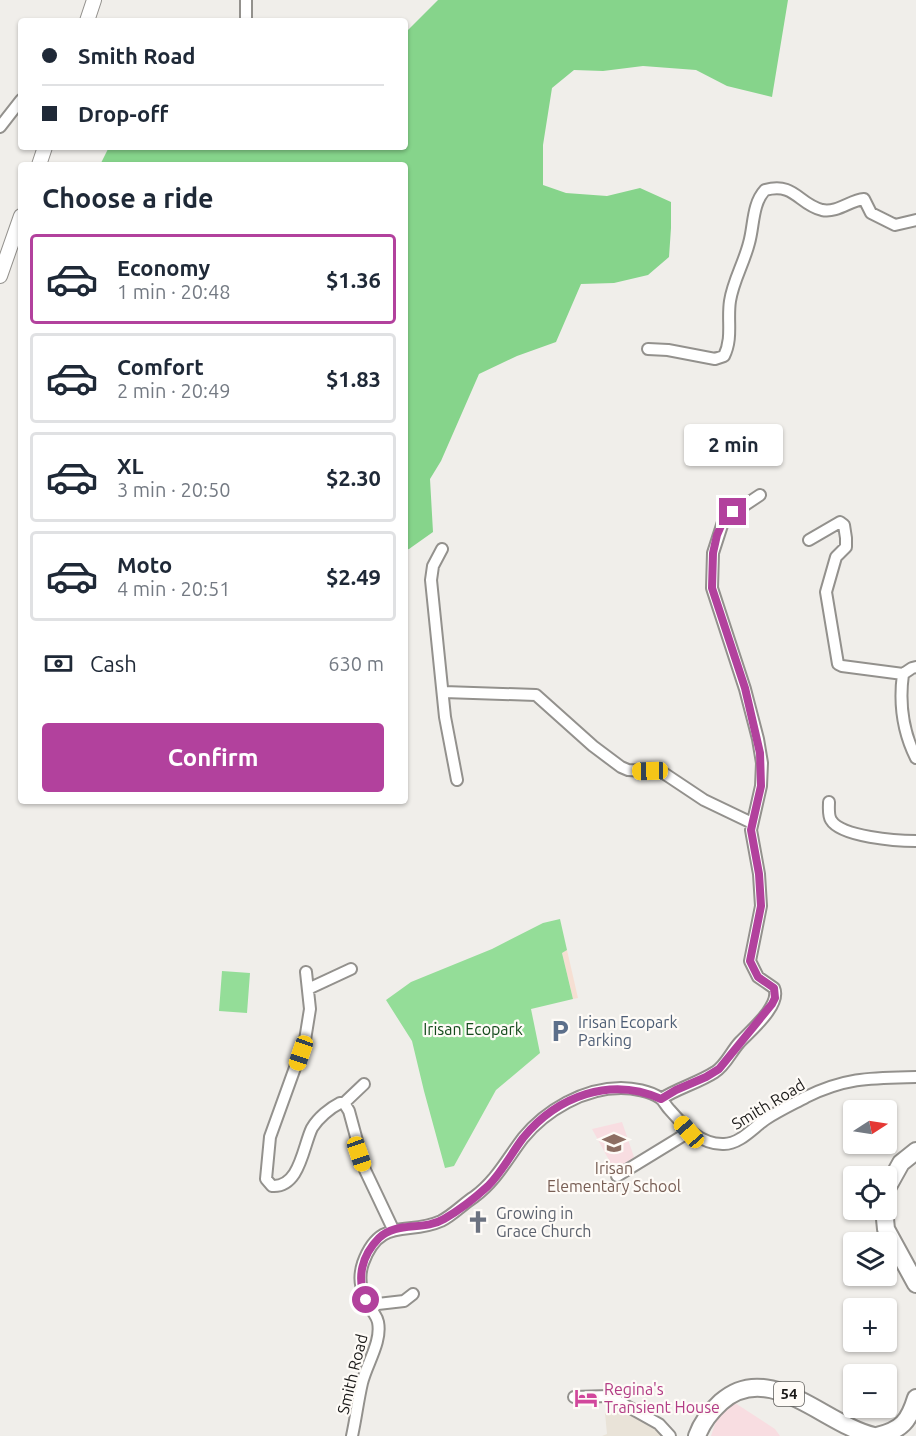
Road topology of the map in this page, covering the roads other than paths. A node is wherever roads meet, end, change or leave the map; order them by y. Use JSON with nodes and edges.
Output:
{"nodes":[{"id":1,"x":94,"y":0,"type":"edge"},
{"id":2,"x":246,"y":0,"type":"edge"},
{"id":3,"x":88,"y":18,"type":"edge"},
{"id":4,"x":246,"y":18,"type":"edge"},
{"id":5,"x":18,"y":104,"type":"edge"},
{"id":6,"x":0,"y":127,"type":"edge"},
{"id":7,"x":916,"y":220,"type":"edge"},
{"id":8,"x":18,"y":225,"type":"edge"},
{"id":9,"x":0,"y":276,"type":"edge"},
{"id":10,"x":648,"y":349,"type":"dead end"},
{"id":11,"x":760,"y":495,"type":"dead end"},
{"id":12,"x":809,"y":540,"type":"dead end"},
{"id":13,"x":442,"y":549,"type":"dead end"},
{"id":14,"x":916,"y":667,"type":"edge"},
{"id":15,"x":903,"y":674,"type":"junction"},
{"id":16,"x":444,"y":692,"type":"junction"},
{"id":17,"x":916,"y":758,"type":"edge"},
{"id":18,"x":457,"y":780,"type":"dead end"},
{"id":19,"x":829,"y":802,"type":"dead end"},
{"id":20,"x":752,"y":823,"type":"junction"},
{"id":21,"x":916,"y":841,"type":"edge"},
{"id":22,"x":351,"y":969,"type":"dead end"},
{"id":23,"x":306,"y":972,"type":"dead end"},
{"id":24,"x":308,"y":989,"type":"junction"},
{"id":25,"x":916,"y":1077,"type":"edge"},
{"id":26,"x":364,"y":1084,"type":"dead end"},
{"id":27,"x":661,"y":1099,"type":"junction"},
{"id":28,"x":344,"y":1103,"type":"junction"},
{"id":29,"x":689,"y":1132,"type":"junction"},
{"id":30,"x":916,"y":1151,"type":"edge"},
{"id":31,"x":897,"y":1170,"type":"edge"},
{"id":32,"x":617,"y":1176,"type":"dead end"},
{"id":33,"x":885,"y":1220,"type":"edge"},
{"id":34,"x":393,"y":1229,"type":"junction"},
{"id":35,"x":916,"y":1284,"type":"edge"},
{"id":36,"x":413,"y":1294,"type":"dead end"},
{"id":37,"x":369,"y":1305,"type":"junction"},
{"id":38,"x":574,"y":1397,"type":"dead end"},
{"id":39,"x":916,"y":1398,"type":"edge"},
{"id":40,"x":844,"y":1430,"type":"edge"},
{"id":41,"x":352,"y":1436,"type":"edge"},
{"id":42,"x":670,"y":1436,"type":"edge"},
{"id":43,"x":697,"y":1436,"type":"edge"},
{"id":44,"x":875,"y":1436,"type":"edge"}],
"edges":[{"from":1,"to":3,"type":"main road"},
{"from":2,"to":4,"type":"street"},
{"from":5,"to":6,"type":"street"},
{"from":7,"to":10,"type":"street"},
{"from":8,"to":9,"type":"main road"},
{"from":11,"to":20,"type":"street"},
{"from":12,"to":15,"type":"street"},
{"from":13,"to":16,"type":"street"},
{"from":14,"to":15,"type":"street"},
{"from":15,"to":17,"type":"street"},
{"from":16,"to":18,"type":"street"},
{"from":16,"to":20,"type":"street"},
{"from":19,"to":21,"type":"street"},
{"from":20,"to":27,"type":"street"},
{"from":22,"to":24,"type":"street"},
{"from":23,"to":24,"type":"street"},
{"from":24,"to":28,"type":"street"},
{"from":25,"to":29,"type":"street","name":"Smith Road"},
{"from":26,"to":28,"type":"street"},
{"from":27,"to":29,"type":"street","name":"Smith Road"},
{"from":27,"to":34,"type":"street"},
{"from":28,"to":34,"type":"street"},
{"from":29,"to":32,"type":"street"},
{"from":30,"to":31,"type":"highway"},
{"from":33,"to":35,"type":"highway"},
{"from":34,"to":37,"type":"street","name":"Smith Road"},
{"from":36,"to":37,"type":"street"},
{"from":37,"to":41,"type":"street","name":"Smith Road"},
{"from":38,"to":42,"type":"street"},
{"from":39,"to":44,"type":"highway","number":"54"},
{"from":40,"to":43,"type":"highway","number":"54"},
{"from":40,"to":44,"type":"highway","number":"54"}]}
